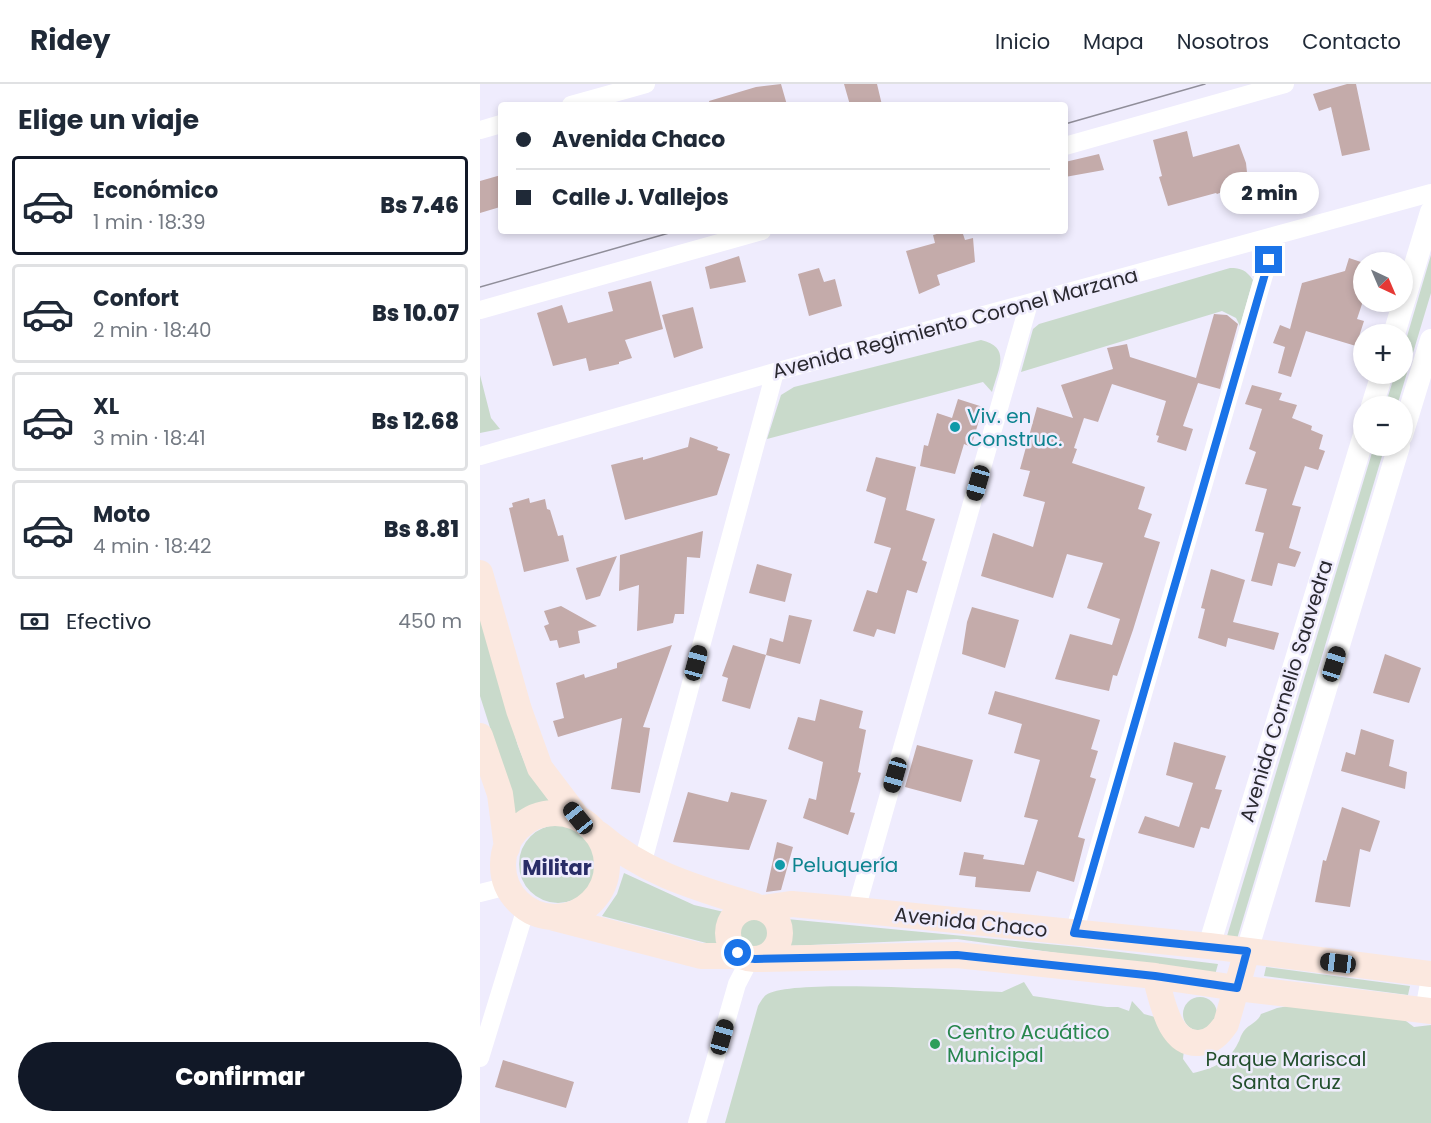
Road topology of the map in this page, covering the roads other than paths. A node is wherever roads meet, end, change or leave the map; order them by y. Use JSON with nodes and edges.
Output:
{"nodes":[{"id":1,"x":646,"y":84,"type":"edge"},
{"id":2,"x":1285,"y":84,"type":"edge"},
{"id":3,"x":616,"y":88,"type":"edge"},
{"id":4,"x":579,"y":102,"type":"edge"},
{"id":5,"x":498,"y":125,"type":"edge"},
{"id":6,"x":480,"y":130,"type":"edge"},
{"id":7,"x":1068,"y":145,"type":"edge"},
{"id":8,"x":1431,"y":193,"type":"edge"},
{"id":9,"x":1431,"y":212,"type":"edge"},
{"id":10,"x":751,"y":234,"type":"edge"},
{"id":11,"x":1275,"y":237,"type":"junction"},
{"id":12,"x":1029,"y":303,"type":"junction"},
{"id":13,"x":480,"y":310,"type":"edge"},
{"id":14,"x":1397,"y":324,"type":"edge"},
{"id":15,"x":1431,"y":340,"type":"edge"},
{"id":16,"x":775,"y":372,"type":"junction"},
{"id":17,"x":1413,"y":399,"type":"edge"},
{"id":18,"x":480,"y":456,"type":"edge"},
{"id":19,"x":1358,"y":456,"type":"edge"},
{"id":20,"x":1396,"y":456,"type":"edge"},
{"id":21,"x":480,"y":573,"type":"edge"},
{"id":22,"x":480,"y":736,"type":"edge"},
{"id":23,"x":585,"y":823,"type":"junction"},
{"id":24,"x":507,"y":848,"type":"junction"},
{"id":25,"x":642,"y":865,"type":"junction"},
{"id":26,"x":508,"y":886,"type":"junction"},
{"id":27,"x":480,"y":893,"type":"edge"},
{"id":28,"x":759,"y":907,"type":"junction"},
{"id":29,"x":856,"y":910,"type":"junction"},
{"id":30,"x":535,"y":912,"type":"junction"},
{"id":31,"x":1074,"y":933,"type":"junction"},
{"id":32,"x":1209,"y":946,"type":"junction"},
{"id":33,"x":1247,"y":951,"type":"junction"},
{"id":34,"x":750,"y":958,"type":"junction"},
{"id":35,"x":1430,"y":974,"type":"edge"},
{"id":36,"x":1155,"y":976,"type":"junction"},
{"id":37,"x":1237,"y":988,"type":"junction"},
{"id":38,"x":1427,"y":1010,"type":"edge"},
{"id":39,"x":480,"y":1058,"type":"edge"},
{"id":40,"x":697,"y":1123,"type":"edge"}],
"edges":[{"from":1,"to":3,"type":"street"},
{"from":2,"to":7,"type":"street"},
{"from":3,"to":4,"type":"street"},
{"from":5,"to":6,"type":"street"},
{"from":8,"to":11,"type":"street","name":"Avenida Regimiento Coronel Marzana"},
{"from":9,"to":14,"type":"street"},
{"from":10,"to":13,"type":"street"},
{"from":11,"to":12,"type":"street","name":"Avenida Regimiento Coronel Marzana"},
{"from":11,"to":31,"type":"street"},
{"from":12,"to":16,"type":"street","name":"Avenida Regimiento Coronel Marzana"},
{"from":12,"to":29,"type":"street"},
{"from":15,"to":17,"type":"street"},
{"from":16,"to":18,"type":"street","name":"Avenida Regimiento Coronel Marzana"},
{"from":16,"to":25,"type":"street"},
{"from":19,"to":32,"type":"street","name":"Avenida Cornelio Saavedra"},
{"from":20,"to":33,"type":"street","name":"Avenida Cornelio Saavedra"},
{"from":21,"to":23,"type":"main road"},
{"from":22,"to":24,"type":"main road"},
{"from":23,"to":24,"type":"main road"},
{"from":23,"to":25,"type":"main road","name":"Avenida Chaco"},
{"from":23,"to":30,"type":"main road"},
{"from":24,"to":26,"type":"main road"},
{"from":25,"to":28,"type":"main road","name":"Avenida Chaco"},
{"from":26,"to":27,"type":"street"},
{"from":26,"to":30,"type":"main road"},
{"from":28,"to":29,"type":"main road","name":"Avenida Chaco"},
{"from":28,"to":34,"type":"main road"},
{"from":28,"to":34,"type":"main road"},
{"from":29,"to":31,"type":"main road","name":"Avenida Chaco"},
{"from":30,"to":34,"type":"main road","name":"Avenida Chaco"},
{"from":30,"to":39,"type":"street"},
{"from":31,"to":32,"type":"main road","name":"Avenida Chaco"},
{"from":32,"to":33,"type":"main road","name":"Avenida Chaco"},
{"from":33,"to":35,"type":"main road","name":"Avenida Chaco"},
{"from":33,"to":37,"type":"main road"},
{"from":34,"to":36,"type":"main road","name":"Avenida Chaco"},
{"from":34,"to":40,"type":"street"},
{"from":35,"to":38,"type":"street","name":"Avenida Chaco"},
{"from":36,"to":37,"type":"main road","name":"Avenida Chaco"},
{"from":36,"to":37,"type":"main road"},
{"from":37,"to":38,"type":"main road","name":"Avenida Chaco"}]}
